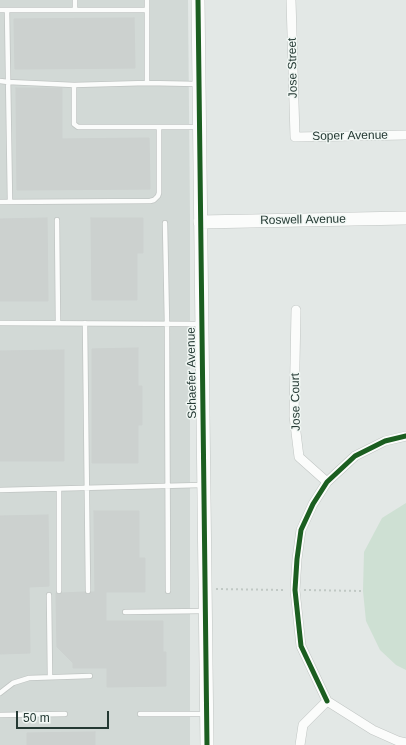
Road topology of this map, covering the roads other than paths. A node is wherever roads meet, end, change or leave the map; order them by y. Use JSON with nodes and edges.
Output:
{"nodes":[{"id":1,"x":75,"y":0,"type":"edge"},
{"id":2,"x":146,"y":0,"type":"edge"},
{"id":3,"x":198,"y":0,"type":"edge"},
{"id":4,"x":291,"y":0,"type":"edge"},
{"id":5,"x":0,"y":10,"type":"edge"},
{"id":6,"x":8,"y":10,"type":"junction"},
{"id":7,"x":75,"y":10,"type":"junction"},
{"id":8,"x":146,"y":10,"type":"junction"},
{"id":9,"x":0,"y":81,"type":"edge"},
{"id":10,"x":8,"y":82,"type":"junction"},
{"id":11,"x":147,"y":83,"type":"junction"},
{"id":12,"x":198,"y":84,"type":"junction"},
{"id":13,"x":74,"y":85,"type":"junction"},
{"id":14,"x":159,"y":127,"type":"junction"},
{"id":15,"x":199,"y":127,"type":"junction"},
{"id":16,"x":406,"y":135,"type":"edge"},
{"id":17,"x":295,"y":137,"type":"joint"},
{"id":18,"x":0,"y":202,"type":"edge"},
{"id":19,"x":10,"y":202,"type":"junction"},
{"id":20,"x":406,"y":218,"type":"edge"},
{"id":21,"x":57,"y":220,"type":"dead end"},
{"id":22,"x":200,"y":222,"type":"junction"},
{"id":23,"x":165,"y":223,"type":"dead end"},
{"id":24,"x":296,"y":310,"type":"dead end"},
{"id":25,"x":0,"y":323,"type":"edge"},
{"id":26,"x":58,"y":323,"type":"junction"},
{"id":27,"x":85,"y":323,"type":"junction"},
{"id":28,"x":167,"y":324,"type":"junction"},
{"id":29,"x":201,"y":324,"type":"junction"},
{"id":30,"x":406,"y":436,"type":"edge"},
{"id":31,"x":327,"y":482,"type":"junction"},
{"id":32,"x":204,"y":485,"type":"junction"},
{"id":33,"x":168,"y":486,"type":"junction"},
{"id":34,"x":87,"y":488,"type":"junction"},
{"id":35,"x":59,"y":489,"type":"junction"},
{"id":36,"x":0,"y":490,"type":"edge"},
{"id":37,"x":59,"y":591,"type":"dead end"},
{"id":38,"x":88,"y":591,"type":"dead end"},
{"id":39,"x":168,"y":591,"type":"dead end"},
{"id":40,"x":49,"y":595,"type":"dead end"},
{"id":41,"x":206,"y":611,"type":"junction"},
{"id":42,"x":125,"y":612,"type":"dead end"},
{"id":43,"x":90,"y":676,"type":"dead end"},
{"id":44,"x":50,"y":677,"type":"junction"},
{"id":45,"x":0,"y":693,"type":"edge"},
{"id":46,"x":327,"y":701,"type":"junction"},
{"id":47,"x":65,"y":714,"type":"dead end"},
{"id":48,"x":140,"y":714,"type":"dead end"},
{"id":49,"x":207,"y":714,"type":"junction"},
{"id":50,"x":0,"y":715,"type":"edge"},
{"id":51,"x":406,"y":743,"type":"edge"},
{"id":52,"x":207,"y":745,"type":"edge"},
{"id":53,"x":300,"y":745,"type":"edge"}],
"edges":[{"from":1,"to":7,"type":"lane"},
{"from":2,"to":8,"type":"lane"},
{"from":3,"to":12,"type":"main road","name":"Schaefer Avenue"},
{"from":4,"to":17,"type":"street","name":"Jose Street"},
{"from":5,"to":6,"type":"lane"},
{"from":6,"to":7,"type":"lane"},
{"from":6,"to":10,"type":"lane"},
{"from":7,"to":8,"type":"lane"},
{"from":8,"to":11,"type":"lane"},
{"from":9,"to":10,"type":"lane"},
{"from":10,"to":13,"type":"lane"},
{"from":10,"to":19,"type":"lane"},
{"from":11,"to":12,"type":"lane"},
{"from":11,"to":13,"type":"lane"},
{"from":12,"to":15,"type":"main road","name":"Schaefer Avenue"},
{"from":13,"to":14,"type":"lane"},
{"from":14,"to":15,"type":"lane"},
{"from":14,"to":19,"type":"lane"},
{"from":15,"to":22,"type":"main road","name":"Schaefer Avenue"},
{"from":16,"to":17,"type":"street","name":"Soper Avenue"},
{"from":18,"to":19,"type":"lane"},
{"from":20,"to":22,"type":"main road","name":"Roswell Avenue"},
{"from":21,"to":26,"type":"lane"},
{"from":22,"to":29,"type":"main road","name":"Schaefer Avenue"},
{"from":23,"to":28,"type":"lane"},
{"from":24,"to":31,"type":"street","name":"Jose Court"},
{"from":25,"to":26,"type":"lane"},
{"from":26,"to":27,"type":"lane"},
{"from":27,"to":28,"type":"lane"},
{"from":27,"to":34,"type":"lane"},
{"from":28,"to":29,"type":"lane"},
{"from":28,"to":33,"type":"lane"},
{"from":29,"to":32,"type":"main road","name":"Schaefer Avenue"},
{"from":30,"to":31,"type":"street"},
{"from":31,"to":46,"type":"street"},
{"from":32,"to":33,"type":"lane"},
{"from":32,"to":41,"type":"main road","name":"Schaefer Avenue"},
{"from":33,"to":34,"type":"lane"},
{"from":33,"to":39,"type":"lane"},
{"from":34,"to":35,"type":"lane"},
{"from":34,"to":38,"type":"lane"},
{"from":35,"to":36,"type":"lane"},
{"from":35,"to":37,"type":"lane"},
{"from":40,"to":44,"type":"lane"},
{"from":41,"to":42,"type":"lane"},
{"from":41,"to":49,"type":"main road","name":"Schaefer Avenue"},
{"from":43,"to":44,"type":"lane"},
{"from":44,"to":45,"type":"lane"},
{"from":46,"to":51,"type":"street"},
{"from":46,"to":53,"type":"street"},
{"from":47,"to":50,"type":"lane"},
{"from":48,"to":49,"type":"lane"},
{"from":49,"to":52,"type":"main road","name":"Schaefer Avenue"}]}
